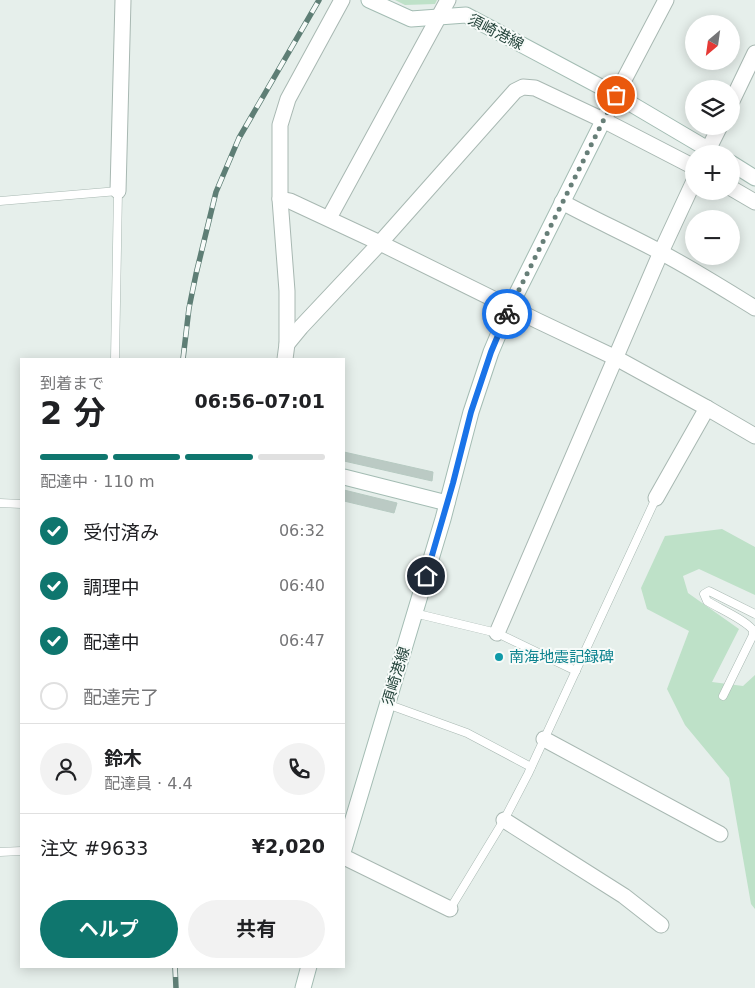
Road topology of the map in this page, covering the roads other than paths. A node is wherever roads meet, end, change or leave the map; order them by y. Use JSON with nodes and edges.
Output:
{"nodes":[{"id":1,"x":123,"y":0,"type":"edge"},
{"id":2,"x":342,"y":0,"type":"edge"},
{"id":3,"x":369,"y":0,"type":"edge"},
{"id":4,"x":448,"y":0,"type":"edge"},
{"id":5,"x":666,"y":0,"type":"edge"},
{"id":6,"x":438,"y":17,"type":"junction"},
{"id":7,"x":755,"y":53,"type":"edge"},
{"id":8,"x":740,"y":84,"type":"edge"},
{"id":9,"x":616,"y":95,"type":"junction"},
{"id":10,"x":603,"y":120,"type":"junction"},
{"id":11,"x":698,"y":145,"type":"edge"},
{"id":12,"x":685,"y":162,"type":"edge"},
{"id":13,"x":740,"y":169,"type":"edge"},
{"id":14,"x":755,"y":178,"type":"edge"},
{"id":15,"x":118,"y":191,"type":"junction"},
{"id":16,"x":740,"y":193,"type":"edge"},
{"id":17,"x":280,"y":199,"type":"junction"},
{"id":18,"x":685,"y":200,"type":"edge"},
{"id":19,"x":0,"y":201,"type":"edge"},
{"id":20,"x":562,"y":202,"type":"junction"},
{"id":21,"x":755,"y":202,"type":"edge"},
{"id":22,"x":329,"y":218,"type":"junction"},
{"id":23,"x":380,"y":243,"type":"junction"},
{"id":24,"x":660,"y":252,"type":"junction"},
{"id":25,"x":510,"y":307,"type":"junction"},
{"id":26,"x":755,"y":308,"type":"edge"},
{"id":27,"x":286,"y":352,"type":"edge"},
{"id":28,"x":115,"y":358,"type":"edge"},
{"id":29,"x":616,"y":358,"type":"junction"},
{"id":30,"x":707,"y":408,"type":"junction"},
{"id":31,"x":755,"y":436,"type":"edge"},
{"id":32,"x":345,"y":477,"type":"edge"},
{"id":33,"x":656,"y":498,"type":"joint"},
{"id":34,"x":447,"y":502,"type":"junction"},
{"id":35,"x":0,"y":503,"type":"edge"},
{"id":36,"x":20,"y":504,"type":"edge"},
{"id":37,"x":414,"y":613,"type":"junction"},
{"id":38,"x":755,"y":614,"type":"edge"},
{"id":39,"x":497,"y":633,"type":"junction"},
{"id":40,"x":576,"y":671,"type":"junction"},
{"id":41,"x":724,"y":696,"type":"dead end"},
{"id":42,"x":387,"y":704,"type":"junction"},
{"id":43,"x":544,"y":739,"type":"junction"},
{"id":44,"x":531,"y":767,"type":"junction"},
{"id":45,"x":504,"y":820,"type":"junction"},
{"id":46,"x":720,"y":834,"type":"dead end"},
{"id":47,"x":345,"y":845,"type":"edge"},
{"id":48,"x":20,"y":851,"type":"edge"},
{"id":49,"x":0,"y":852,"type":"edge"},
{"id":50,"x":345,"y":857,"type":"edge"},
{"id":51,"x":450,"y":909,"type":"joint"},
{"id":52,"x":661,"y":926,"type":"dead end"},
{"id":53,"x":308,"y":968,"type":"edge"},
{"id":54,"x":302,"y":988,"type":"edge"}],
"edges":[{"from":1,"to":15,"type":"street"},
{"from":2,"to":17,"type":"street"},
{"from":3,"to":6,"type":"street","name":"須崎港線"},
{"from":4,"to":6,"type":"street"},
{"from":5,"to":9,"type":"street","name":"須崎港線"},
{"from":6,"to":9,"type":"street","name":"須崎港線"},
{"from":6,"to":22,"type":"street"},
{"from":7,"to":8,"type":"street"},
{"from":9,"to":10,"type":"street","name":"須崎港線"},
{"from":9,"to":11,"type":"street","name":"須崎港線"},
{"from":10,"to":12,"type":"street"},
{"from":10,"to":20,"type":"street","name":"須崎港線"},
{"from":10,"to":23,"type":"street"},
{"from":13,"to":14,"type":"street"},
{"from":15,"to":19,"type":"lane"},
{"from":15,"to":28,"type":"lane"},
{"from":16,"to":21,"type":"street"},
{"from":17,"to":22,"type":"street"},
{"from":17,"to":27,"type":"street"},
{"from":18,"to":24,"type":"street"},
{"from":20,"to":24,"type":"street"},
{"from":20,"to":25,"type":"street","name":"須崎港線"},
{"from":22,"to":23,"type":"street"},
{"from":23,"to":25,"type":"street"},
{"from":23,"to":27,"type":"street"},
{"from":24,"to":26,"type":"street"},
{"from":24,"to":29,"type":"street"},
{"from":25,"to":29,"type":"street"},
{"from":25,"to":34,"type":"street","name":"須崎港線"},
{"from":29,"to":30,"type":"street"},
{"from":29,"to":39,"type":"street"},
{"from":30,"to":31,"type":"street"},
{"from":30,"to":33,"type":"street"},
{"from":32,"to":34,"type":"street"},
{"from":33,"to":40,"type":"lane"},
{"from":34,"to":37,"type":"street","name":"須崎港線"},
{"from":35,"to":36,"type":"lane"},
{"from":37,"to":39,"type":"lane"},
{"from":37,"to":42,"type":"street","name":"須崎港線"},
{"from":38,"to":41,"type":"lane"},
{"from":39,"to":40,"type":"lane"},
{"from":40,"to":43,"type":"lane"},
{"from":42,"to":44,"type":"lane"},
{"from":42,"to":47,"type":"street","name":"須崎港線"},
{"from":43,"to":44,"type":"lane"},
{"from":43,"to":46,"type":"street"},
{"from":44,"to":45,"type":"lane"},
{"from":45,"to":51,"type":"lane"},
{"from":45,"to":52,"type":"street"},
{"from":48,"to":49,"type":"lane"},
{"from":50,"to":51,"type":"street"},
{"from":53,"to":54,"type":"street"}]}
